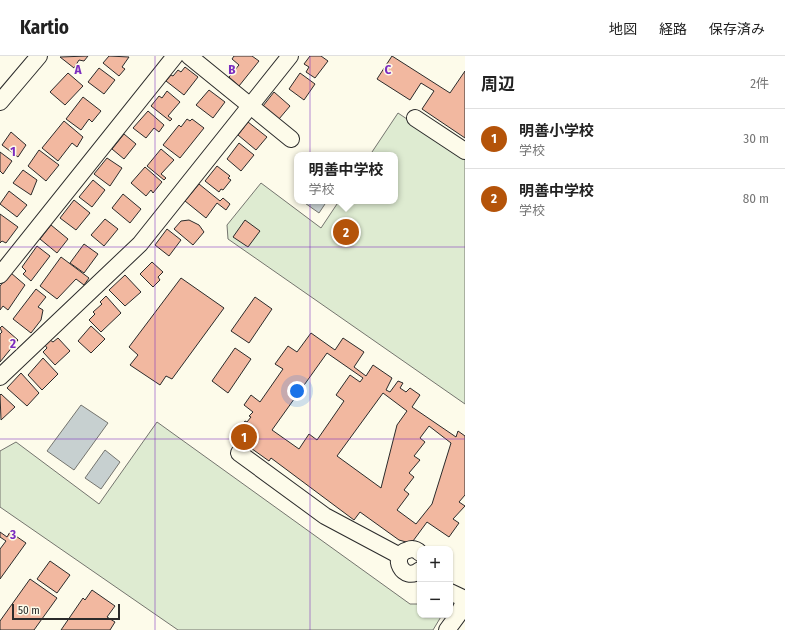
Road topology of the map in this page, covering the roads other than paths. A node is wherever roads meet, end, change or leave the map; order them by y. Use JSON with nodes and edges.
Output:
{"nodes":[{"id":1,"x":39,"y":56,"type":"edge"},
{"id":2,"x":175,"y":56,"type":"edge"},
{"id":3,"x":189,"y":56,"type":"edge"},
{"id":4,"x":290,"y":56,"type":"edge"},
{"id":5,"x":0,"y":102,"type":"edge"},
{"id":6,"x":250,"y":106,"type":"junction"},
{"id":7,"x":416,"y":118,"type":"dead end"},
{"id":8,"x":291,"y":139,"type":"dead end"},
{"id":9,"x":465,"y":151,"type":"edge"},
{"id":10,"x":2,"y":268,"type":"edge"},
{"id":11,"x":0,"y":376,"type":"edge"},
{"id":12,"x":239,"y":453,"type":"dead end"},
{"id":13,"x":417,"y":552,"type":"edge"},
{"id":14,"x":400,"y":556,"type":"junction"},
{"id":15,"x":417,"y":572,"type":"edge"},
{"id":16,"x":453,"y":594,"type":"edge"},
{"id":17,"x":465,"y":600,"type":"edge"},
{"id":18,"x":447,"y":630,"type":"edge"}],
"edges":[{"from":1,"to":5,"type":"street"},
{"from":2,"to":10,"type":"street"},
{"from":3,"to":6,"type":"street"},
{"from":4,"to":6,"type":"street"},
{"from":6,"to":8,"type":"street"},
{"from":6,"to":11,"type":"street"},
{"from":7,"to":9,"type":"street"},
{"from":12,"to":14,"type":"street"},
{"from":13,"to":14,"type":"street"},
{"from":14,"to":15,"type":"street"},
{"from":16,"to":17,"type":"street"},
{"from":17,"to":18,"type":"street"}]}
